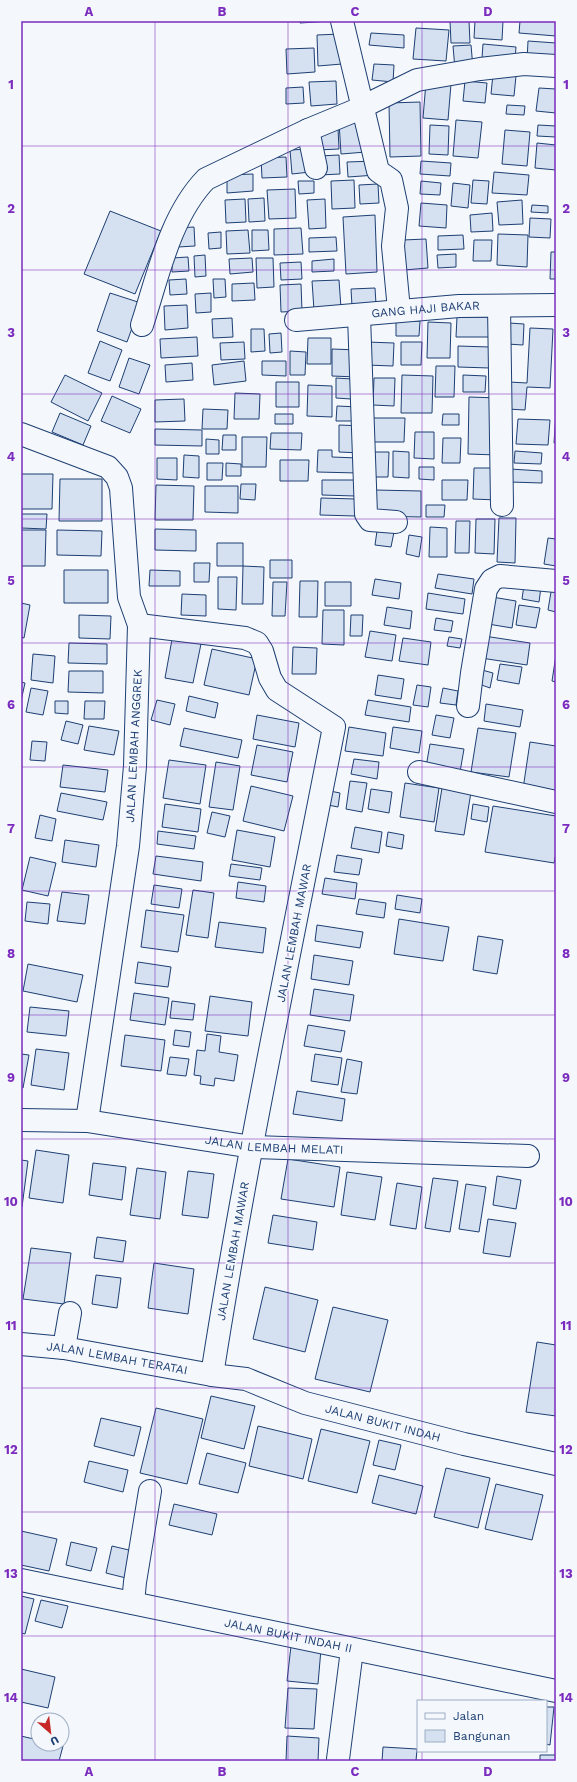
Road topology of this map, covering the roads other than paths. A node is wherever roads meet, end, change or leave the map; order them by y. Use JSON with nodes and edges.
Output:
{"nodes":[{"id":1,"x":342,"y":21,"type":"edge"},
{"id":2,"x":556,"y":66,"type":"edge"},
{"id":3,"x":364,"y":106,"type":"junction"},
{"id":4,"x":308,"y":130,"type":"junction"},
{"id":5,"x":316,"y":168,"type":"dead end"},
{"id":6,"x":556,"y":305,"type":"edge"},
{"id":7,"x":499,"y":306,"type":"junction"},
{"id":8,"x":399,"y":310,"type":"junction"},
{"id":9,"x":359,"y":316,"type":"junction"},
{"id":10,"x":296,"y":320,"type":"dead end"},
{"id":11,"x":142,"y":325,"type":"dead end"},
{"id":12,"x":21,"y":434,"type":"edge"},
{"id":13,"x":502,"y":505,"type":"dead end"},
{"id":14,"x":396,"y":522,"type":"dead end"},
{"id":15,"x":556,"y":581,"type":"edge"},
{"id":16,"x":139,"y":625,"type":"junction"},
{"id":17,"x":468,"y":706,"type":"dead end"},
{"id":18,"x":419,"y":772,"type":"dead end"},
{"id":19,"x":556,"y":802,"type":"edge"},
{"id":20,"x":21,"y":1120,"type":"edge"},
{"id":21,"x":87,"y":1121,"type":"junction"},
{"id":22,"x":252,"y":1147,"type":"junction"},
{"id":23,"x":528,"y":1156,"type":"dead end"},
{"id":24,"x":70,"y":1313,"type":"dead end"},
{"id":25,"x":21,"y":1344,"type":"edge"},
{"id":26,"x":64,"y":1348,"type":"junction"},
{"id":27,"x":212,"y":1375,"type":"junction"},
{"id":28,"x":556,"y":1464,"type":"edge"},
{"id":29,"x":150,"y":1491,"type":"dead end"},
{"id":30,"x":21,"y":1580,"type":"edge"},
{"id":31,"x":133,"y":1603,"type":"junction"},
{"id":32,"x":352,"y":1650,"type":"junction"},
{"id":33,"x":556,"y":1691,"type":"edge"},
{"id":34,"x":338,"y":1759,"type":"dead end"}],
"edges":[{"from":1,"to":3,"type":"street"},
{"from":2,"to":3,"type":"street"},
{"from":3,"to":4,"type":"street"},
{"from":3,"to":8,"type":"street"},
{"from":4,"to":5,"type":"street"},
{"from":4,"to":11,"type":"street"},
{"from":6,"to":7,"type":"street","name":"GANG HAJI BAKAR"},
{"from":7,"to":8,"type":"street","name":"GANG HAJI BAKAR"},
{"from":7,"to":13,"type":"street"},
{"from":8,"to":9,"type":"street","name":"GANG HAJI BAKAR"},
{"from":9,"to":10,"type":"street","name":"GANG HAJI BAKAR"},
{"from":9,"to":14,"type":"street"},
{"from":12,"to":16,"type":"street","name":"JALAN LEMBAH ANGGREK"},
{"from":15,"to":17,"type":"street"},
{"from":16,"to":21,"type":"street","name":"JALAN LEMBAH ANGGREK"},
{"from":16,"to":22,"type":"street","name":"JALAN LEMBAH MAWAR"},
{"from":18,"to":19,"type":"street"},
{"from":20,"to":21,"type":"street","name":"JALAN LEMBAH MELATI"},
{"from":21,"to":22,"type":"street","name":"JALAN LEMBAH MELATI"},
{"from":22,"to":23,"type":"street","name":"JALAN LEMBAH MELATI"},
{"from":22,"to":27,"type":"street","name":"JALAN LEMBAH MAWAR"},
{"from":24,"to":26,"type":"street"},
{"from":25,"to":26,"type":"street","name":"JALAN LEMBAH TERATAI"},
{"from":26,"to":27,"type":"street","name":"JALAN LEMBAH TERATAI"},
{"from":27,"to":28,"type":"street","name":"JALAN BUKIT INDAH"},
{"from":29,"to":31,"type":"street"},
{"from":30,"to":31,"type":"street","name":"JALAN BUKIT INDAH II"},
{"from":31,"to":32,"type":"street","name":"JALAN BUKIT INDAH II"},
{"from":32,"to":33,"type":"street","name":"JALAN BUKIT INDAH II"},
{"from":32,"to":34,"type":"street"}]}
